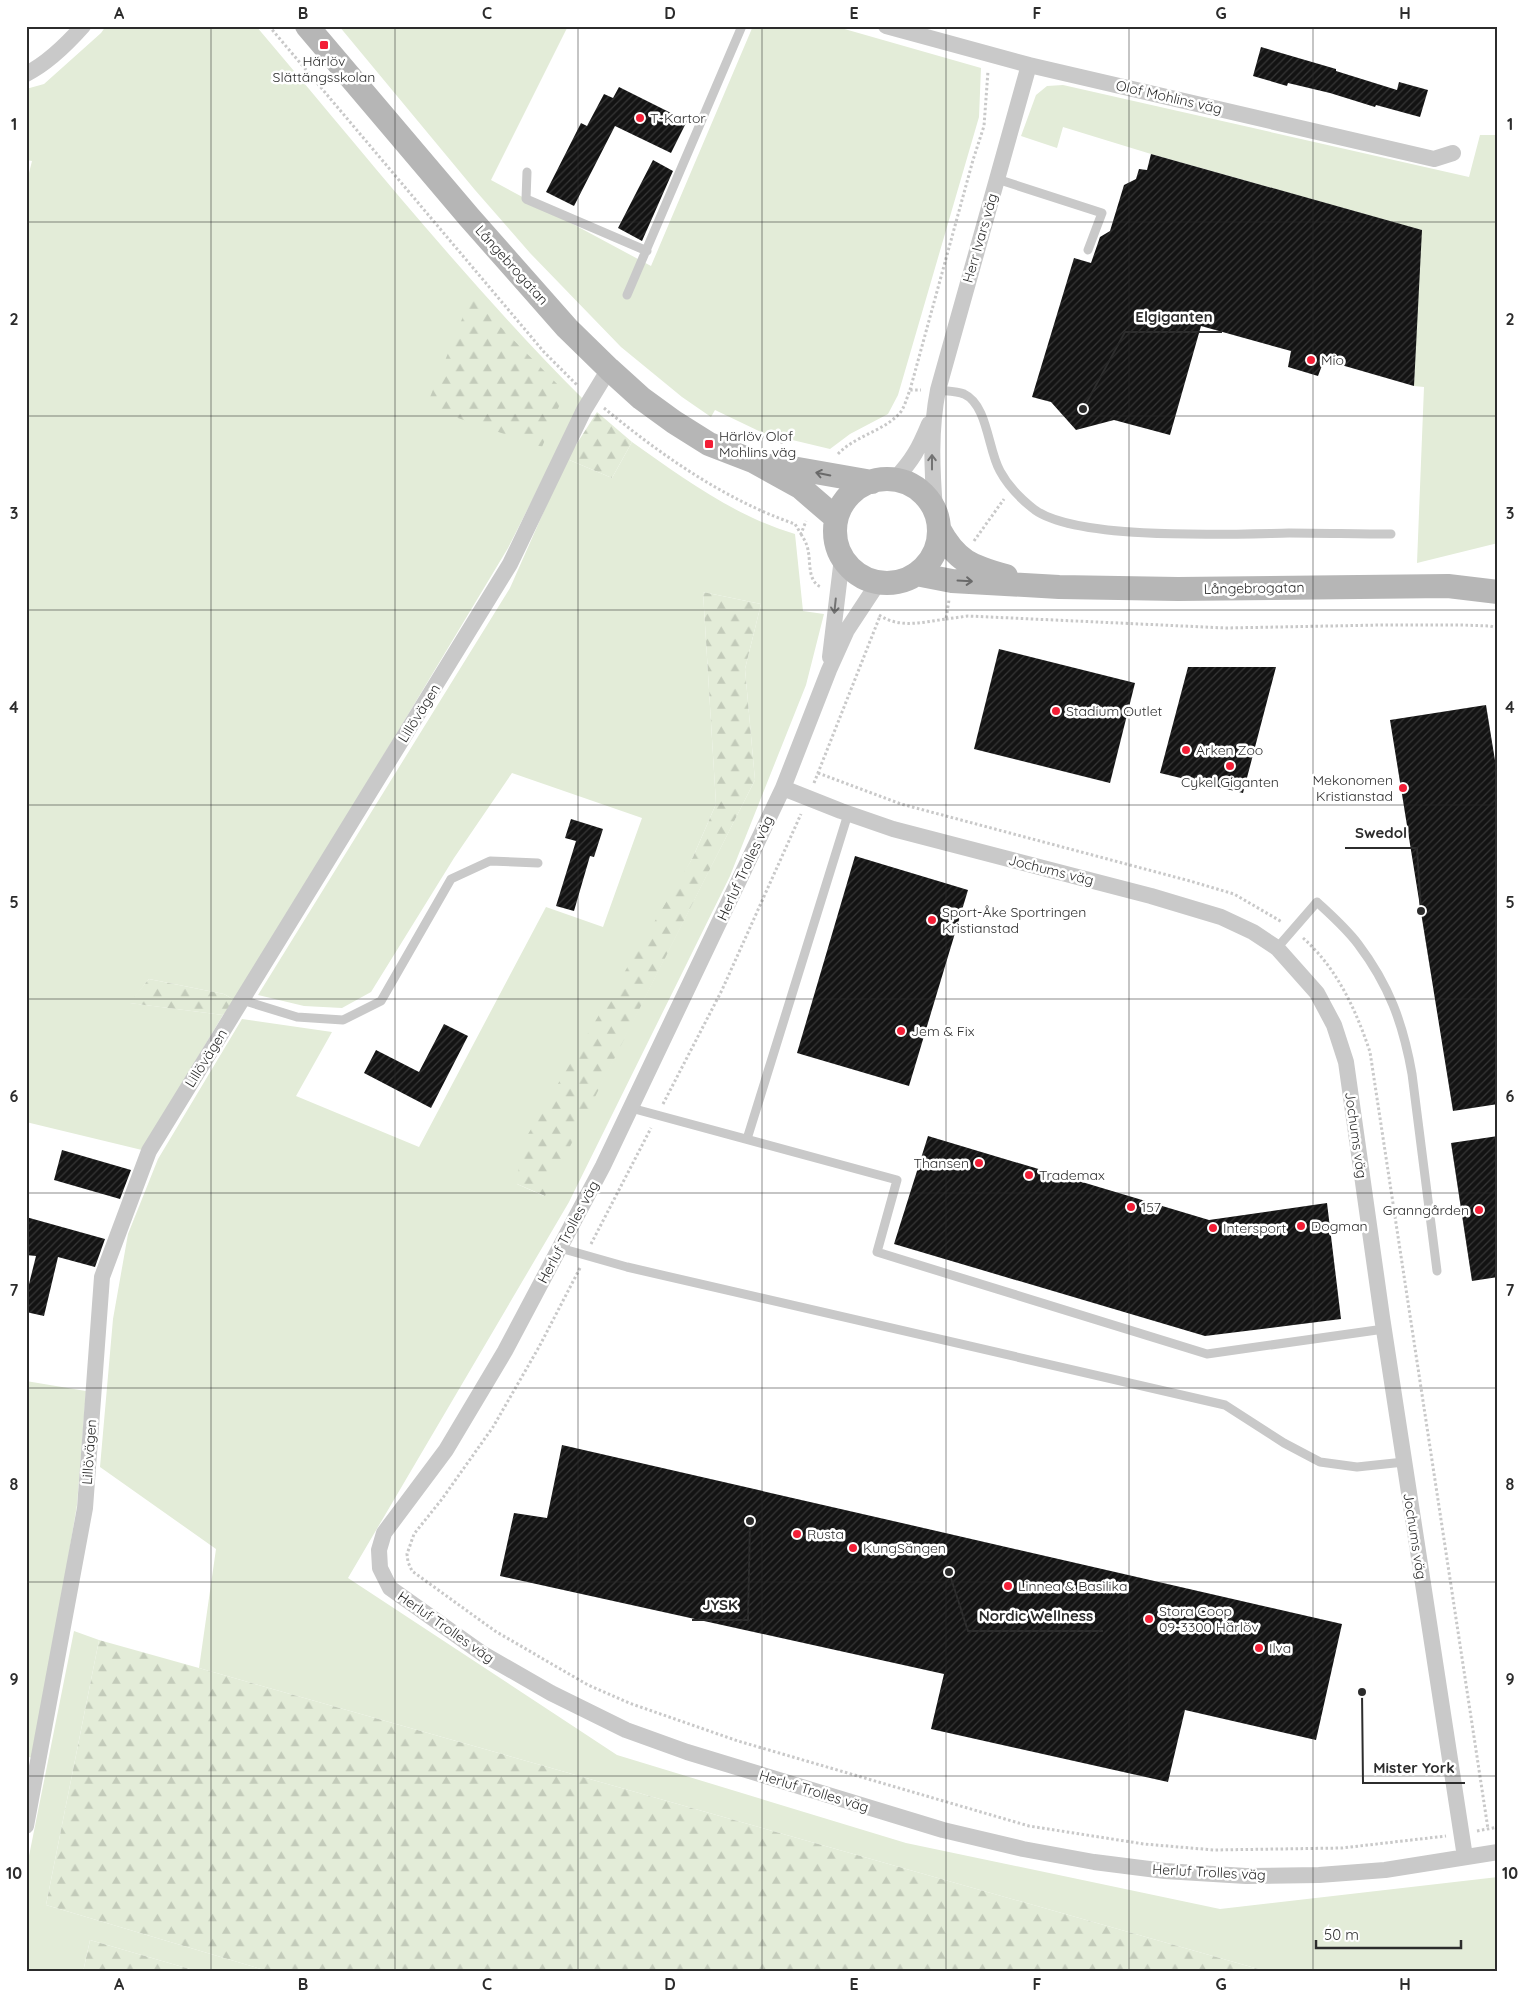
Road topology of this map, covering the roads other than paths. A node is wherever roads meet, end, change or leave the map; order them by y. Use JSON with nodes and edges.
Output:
{"nodes":[{"id":1,"x":83,"y":26,"type":"edge"},
{"id":2,"x":307,"y":26,"type":"edge"},
{"id":3,"x":742,"y":26,"type":"edge"},
{"id":4,"x":886,"y":26,"type":"edge"},
{"id":5,"x":1029,"y":65,"type":"junction"},
{"id":6,"x":26,"y":74,"type":"edge"},
{"id":7,"x":1453,"y":153,"type":"dead end"},
{"id":8,"x":527,"y":172,"type":"dead end"},
{"id":9,"x":997,"y":179,"type":"junction"},
{"id":10,"x":1088,"y":250,"type":"dead end"},
{"id":11,"x":647,"y":251,"type":"junction"},
{"id":12,"x":627,"y":295,"type":"dead end"},
{"id":13,"x":609,"y":369,"type":"junction"},
{"id":14,"x":938,"y":390,"type":"junction"},
{"id":15,"x":934,"y":412,"type":"junction"},
{"id":16,"x":753,"y":461,"type":"junction"},
{"id":17,"x":883,"y":481,"type":"junction"},
{"id":18,"x":836,"y":518,"type":"junction"},
{"id":19,"x":937,"y":520,"type":"junction"},
{"id":20,"x":1391,"y":534,"type":"dead end"},
{"id":21,"x":842,"y":558,"type":"junction"},
{"id":22,"x":916,"y":574,"type":"junction"},
{"id":23,"x":1498,"y":576,"type":"edge"},
{"id":24,"x":878,"y":583,"type":"junction"},
{"id":25,"x":1448,"y":586,"type":"junction"},
{"id":26,"x":1059,"y":587,"type":"junction"},
{"id":27,"x":1498,"y":592,"type":"edge"},
{"id":28,"x":829,"y":670,"type":"junction"},
{"id":29,"x":783,"y":788,"type":"junction"},
{"id":30,"x":848,"y":814,"type":"junction"},
{"id":31,"x":538,"y":863,"type":"dead end"},
{"id":32,"x":1277,"y":948,"type":"junction"},
{"id":33,"x":242,"y":1000,"type":"junction"},
{"id":34,"x":631,"y":1108,"type":"junction"},
{"id":35,"x":747,"y":1139,"type":"junction"},
{"id":36,"x":560,"y":1248,"type":"junction"},
{"id":37,"x":1437,"y":1272,"type":"dead end"},
{"id":38,"x":1384,"y":1329,"type":"junction"},
{"id":39,"x":1404,"y":1462,"type":"junction"},
{"id":40,"x":26,"y":1826,"type":"edge"},
{"id":41,"x":1498,"y":1852,"type":"edge"},
{"id":42,"x":1465,"y":1857,"type":"junction"}],
"edges":[{"from":1,"to":6,"type":"street"},
{"from":2,"to":13,"type":"main road","name":"Långebrogatan"},
{"from":3,"to":11,"type":"lane"},
{"from":4,"to":5,"type":"street","name":"Olof Mohlins väg"},
{"from":5,"to":7,"type":"street","name":"Olof Mohlins väg"},
{"from":5,"to":9,"type":"street","name":"Herr Ivars väg"},
{"from":8,"to":11,"type":"lane"},
{"from":9,"to":10,"type":"lane"},
{"from":9,"to":14,"type":"street","name":"Herr Ivars väg"},
{"from":11,"to":12,"type":"lane"},
{"from":13,"to":16,"type":"main road","name":"Långebrogatan"},
{"from":13,"to":33,"type":"street","name":"Lillövägen"},
{"from":14,"to":15,"type":"street","name":"Herr Ivars väg"},
{"from":14,"to":20,"type":"lane"},
{"from":15,"to":17,"type":"street","name":"Herr Ivars väg"},
{"from":19,"to":15,"type":"street","name":"Herr Ivars väg","one_way":true},
{"from":17,"to":16,"type":"main road","name":"Långebrogatan","one_way":true},
{"from":16,"to":18,"type":"main road","name":"Långebrogatan"},
{"from":17,"to":18,"type":"main road"},
{"from":17,"to":19,"type":"main road"},
{"from":18,"to":21,"type":"main road"},
{"from":19,"to":22,"type":"main road"},
{"from":19,"to":26,"type":"main road","name":"Långebrogatan"},
{"from":21,"to":24,"type":"main road"},
{"from":21,"to":28,"type":"street","name":"Herluf Trolles väg","one_way":true},
{"from":22,"to":24,"type":"main road"},
{"from":22,"to":26,"type":"main road","name":"Långebrogatan","one_way":true},
{"from":23,"to":25,"type":"main road","name":"Långebrogatan"},
{"from":24,"to":28,"type":"street","name":"Herluf Trolles väg"},
{"from":25,"to":26,"type":"main road","name":"Långebrogatan"},
{"from":25,"to":27,"type":"main road","name":"Långebrogatan"},
{"from":28,"to":29,"type":"street","name":"Herluf Trolles väg"},
{"from":29,"to":30,"type":"street","name":"Jochums väg"},
{"from":29,"to":34,"type":"street","name":"Herluf Trolles väg"},
{"from":30,"to":32,"type":"street","name":"Jochums väg"},
{"from":30,"to":35,"type":"lane"},
{"from":31,"to":33,"type":"lane"},
{"from":32,"to":37,"type":"lane"},
{"from":32,"to":38,"type":"street","name":"Jochums väg"},
{"from":33,"to":40,"type":"street","name":"Lillövägen"},
{"from":34,"to":35,"type":"lane"},
{"from":34,"to":36,"type":"street","name":"Herluf Trolles väg"},
{"from":35,"to":38,"type":"lane"},
{"from":36,"to":39,"type":"lane"},
{"from":36,"to":42,"type":"street","name":"Herluf Trolles väg"},
{"from":38,"to":39,"type":"street","name":"Jochums väg"},
{"from":39,"to":42,"type":"street","name":"Jochums väg"},
{"from":41,"to":42,"type":"street","name":"Herluf Trolles väg"}]}
